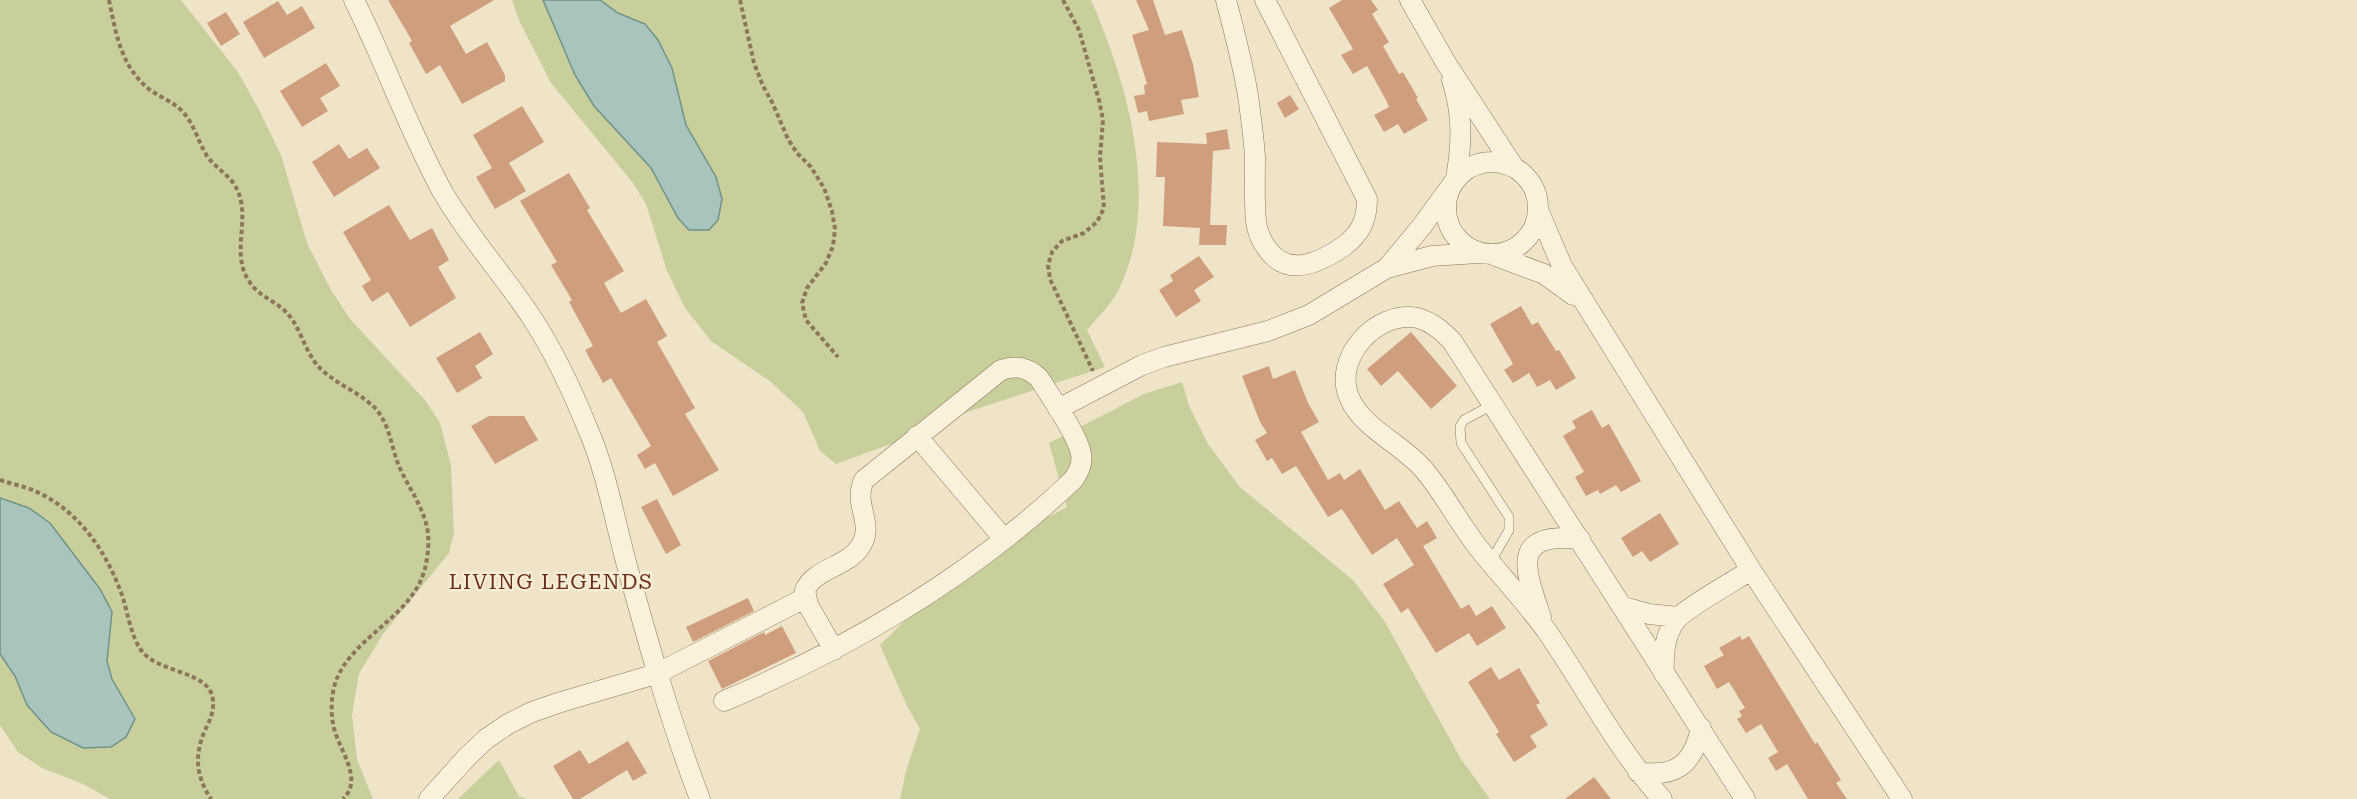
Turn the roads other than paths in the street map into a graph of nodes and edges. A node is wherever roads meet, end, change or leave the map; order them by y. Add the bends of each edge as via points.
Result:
1 (354, 0) edge
2 (1226, 0) edge
3 (1265, 0) edge
4 (1410, 0) edge
5 (1446, 63) junction
6 (1514, 166) junction
7 (1455, 180) junction
8 (1539, 212) junction
9 (1486, 254) junction
10 (1386, 268) junction
11 (1590, 311) junction
12 (1494, 404) junction
13 (1058, 409) junction
14 (917, 436) junction
15 (1004, 539) junction
16 (1580, 539) junction
17 (1490, 563) junction
18 (1751, 570) junction
19 (805, 598) junction
20 (1621, 606) junction
21 (1678, 617) junction
22 (1545, 629) junction
23 (834, 650) junction
24 (656, 674) junction
25 (1664, 675) junction
26 (724, 700) dead end
27 (1701, 728) junction
28 (1638, 772) junction
29 (429, 799) edge
30 (700, 799) edge
31 (1662, 799) edge
32 (1745, 799) edge
33 (1902, 799) edge

1 - 24 street via 442,190 532,318 570,387 603,473
2 - 3 street via 1249,101 1259,233 1282,264 1306,266 1349,242 1362,228 1367,199
4 - 5 street
5 - 6 street
5 - 7 street via 1460,116
6 - 7 street via 1487,162 1470,167
6 - 8 street via 1533,185
7 - 9 street via 1446,204 1450,227 1458,240
7 - 10 street
8 - 9 street via 1537,223 1524,242 1504,253
8 - 11 street via 1562,266
9 - 10 street via 1432,256
9 - 11 street via 1544,274
10 - 13 street via 1309,315 1268,331 1164,357 1100,385
11 - 18 street
12 - 16 street
12 - 17 lane via 1464,420 1459,435 1509,517 1509,530
12 - 17 street via 1452,341 1437,327 1418,318 1397,318 1378,327 1353,350 1347,365 1348,397 1357,412 1423,469
13 - 14 street via 1033,372 1009,367 994,374
13 - 15 street via 1081,453 1079,472
14 - 15 street
14 - 19 street via 864,480 859,497 866,525 861,546 808,583
15 - 23 street via 931,592
16 - 20 street
16 - 22 street via 1547,538 1531,551 1527,561 1529,581
17 - 22 street
18 - 21 street
18 - 33 street
19 - 23 street
19 - 24 street
20 - 21 street
20 - 25 street
21 - 25 street via 1665,645
22 - 28 street
23 - 26 street
24 - 29 street via 561,702 508,724 467,757
24 - 30 street
25 - 27 street
27 - 28 street via 1693,753 1676,770 1664,774
27 - 32 street
28 - 31 street

